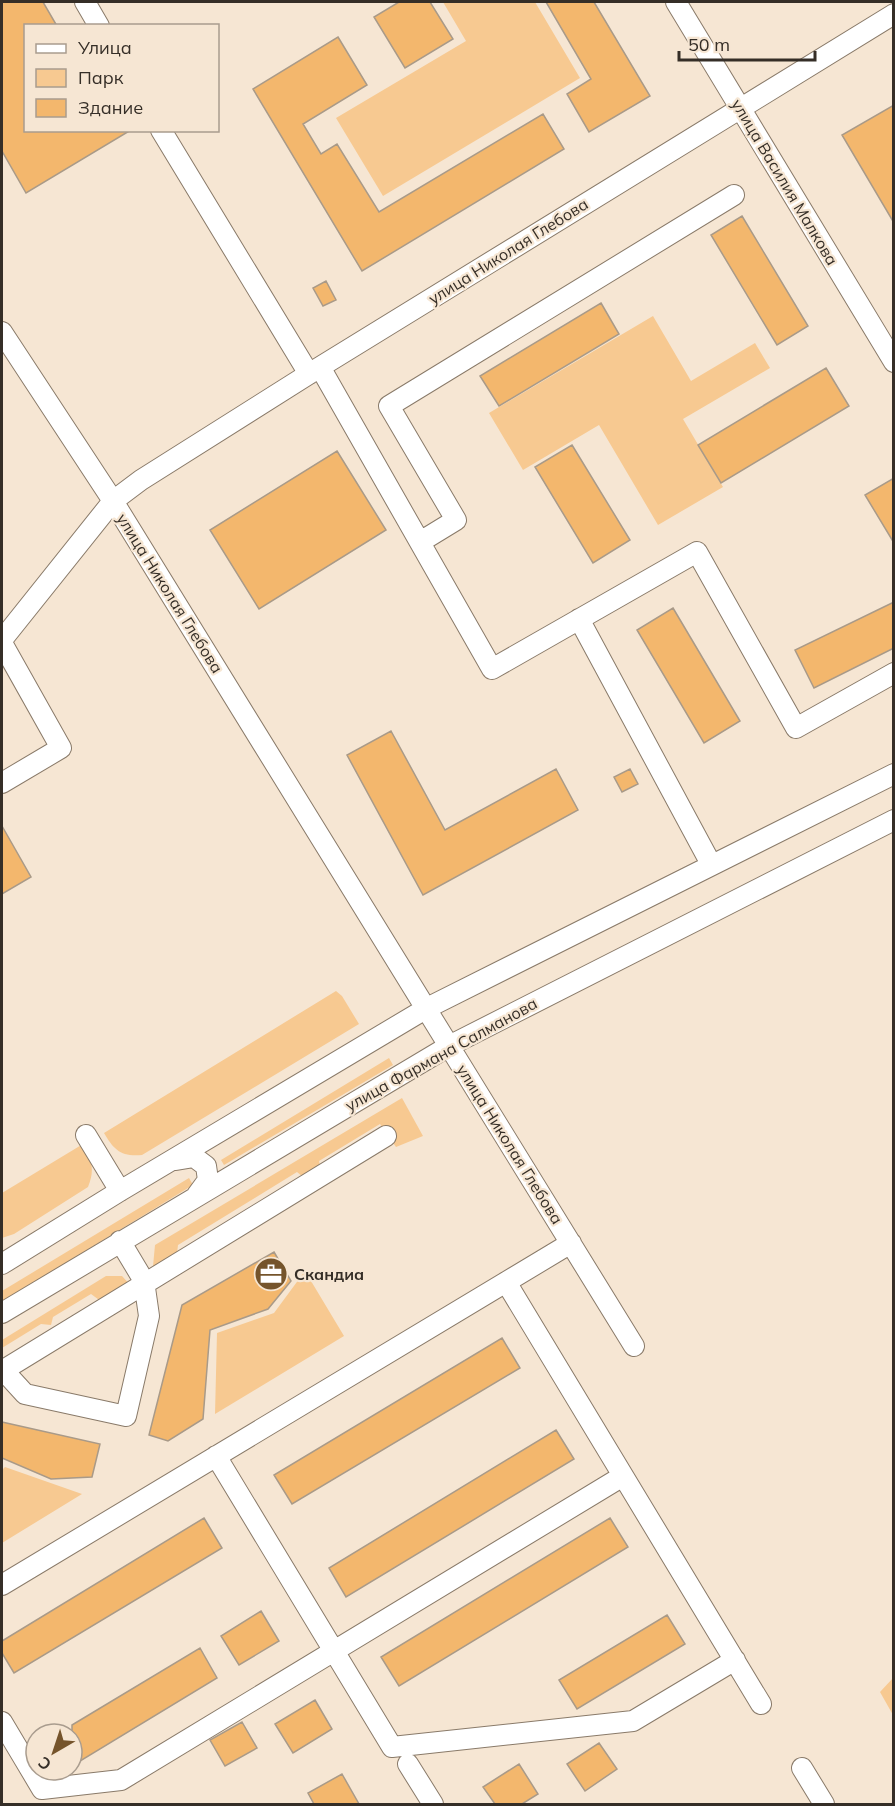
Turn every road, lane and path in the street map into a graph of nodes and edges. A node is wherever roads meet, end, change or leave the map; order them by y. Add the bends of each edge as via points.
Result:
1 (85, 2) edge
2 (676, 2) edge
3 (894, 14) edge
4 (98, 24) edge
5 (740, 107) junction
6 (162, 132) edge
7 (734, 195) dead end
8 (2, 332) edge
9 (894, 362) edge
10 (314, 370) junction
11 (113, 501) junction
12 (420, 542) junction
13 (579, 619) junction
14 (2, 641) edge
15 (894, 673) edge
16 (894, 774) edge
17 (2, 783) edge
18 (894, 820) edge
19 (711, 864) junction
20 (427, 1008) junction
21 (449, 1046) junction
22 (86, 1135) dead end
23 (386, 1136) dead end
24 (176, 1160) junction
25 (120, 1191) junction
26 (197, 1195) junction
27 (120, 1241) junction
28 (572, 1243) junction
29 (2, 1264) edge
30 (144, 1281) junction
31 (506, 1282) junction
32 (2, 1313) edge
33 (634, 1346) dead end
34 (2, 1370) edge
35 (216, 1456) junction
36 (623, 1476) junction
37 (2, 1585) edge
38 (334, 1650) junction
39 (735, 1660) junction
40 (761, 1704) dead end
41 (2, 1722) edge
42 (408, 1764) dead end
43 (802, 1768) dead end
44 (46, 1796) edge
45 (433, 1804) edge
46 (824, 1804) edge

1 - 4 street
2 - 5 street, улица Василия Малкова
3 - 5 street, улица Николая Глебова
5 - 9 street, улица Василия Малкова
5 - 10 street, улица Николая Глебова
6 - 10 street
7 - 12 street via 389,406 456,520
8 - 11 street
10 - 11 street, улица Николая Глебова
10 - 12 street
11 - 14 street
11 - 20 street, улица Николая Глебова
12 - 13 street via 492,669
13 - 15 street via 697,552 796,728
13 - 19 street
14 - 17 street via 61,748
16 - 19 street
18 - 21 street, улица Фармана Салманова
19 - 20 street
20 - 21 street, улица Николая Глебова
20 - 24 street
21 - 26 street, улица Фармана Салманова
21 - 28 street, улица Николая Глебова
22 - 25 street
23 - 30 street
24 - 25 street
24 - 26 street via 194,1157 206,1166 208,1180
25 - 29 street
26 - 27 street, улица Фармана Салманова
27 - 30 street
27 - 32 street, улица Фармана Салманова
28 - 31 street
28 - 33 street, улица Николая Глебова
30 - 34 street
30 - 34 street via 149,1316 126,1416 25,1394
31 - 35 street
31 - 36 street
35 - 37 street
35 - 38 street
36 - 38 street
36 - 39 street
38 - 39 street via 392,1747 633,1721
38 - 44 street via 121,1780
39 - 40 street
41 - 44 street
42 - 45 street
43 - 46 street

